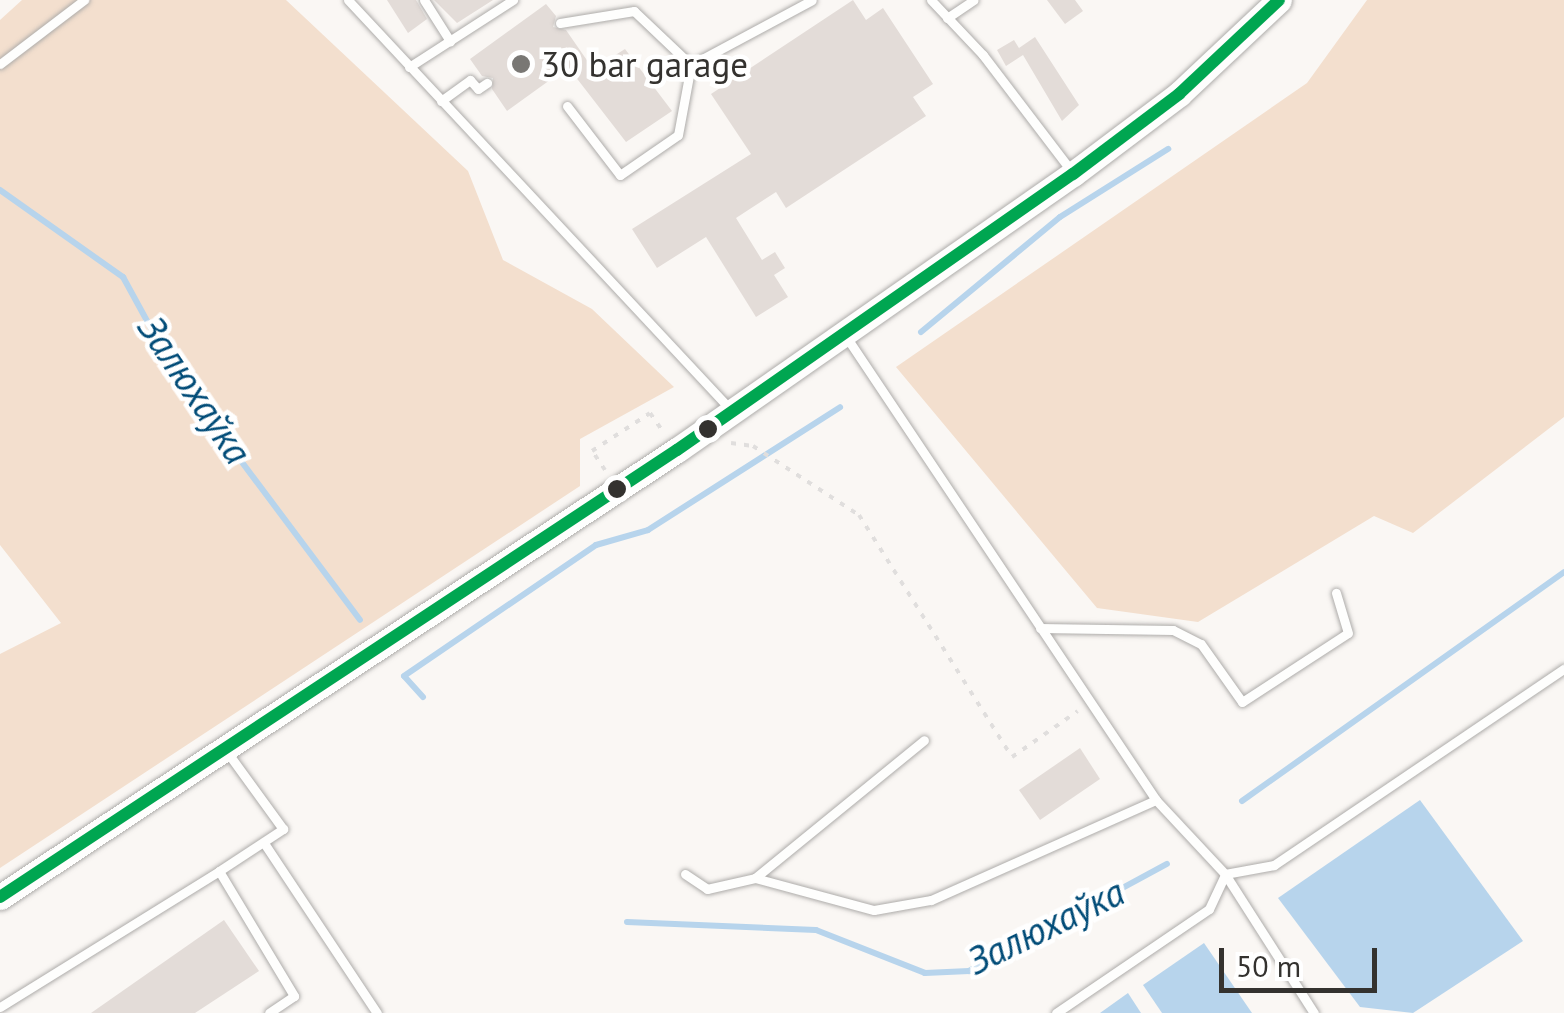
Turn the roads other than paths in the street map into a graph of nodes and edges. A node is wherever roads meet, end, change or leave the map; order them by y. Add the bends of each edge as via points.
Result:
1 (84, 0) edge
2 (348, 0) edge
3 (424, 0) edge
4 (812, 0) edge
5 (931, 0) edge
6 (974, 0) edge
7 (1279, 0) edge
8 (510, 1) edge
9 (947, 18) junction
10 (560, 23) dead end
11 (450, 40) junction
12 (0, 64) edge
13 (691, 64) junction
14 (409, 66) junction
15 (487, 83) dead end
16 (441, 100) junction
17 (566, 106) dead end
18 (1074, 174) junction
19 (843, 331) junction
20 (732, 412) junction
21 (1336, 594) dead end
22 (1040, 628) junction
23 (1564, 669) edge
24 (924, 740) dead end
25 (226, 750) junction
26 (1156, 800) junction
27 (264, 843) junction
28 (219, 871) junction
29 (685, 874) dead end
30 (1225, 874) junction
31 (755, 878) junction
32 (0, 897) edge
33 (0, 1007) edge
34 (269, 1013) edge
35 (377, 1013) edge
36 (1056, 1013) edge
37 (1314, 1013) edge

1 - 12 lane
2 - 14 lane
3 - 11 lane
4 - 13 lane
5 - 9 lane
6 - 9 lane
7 - 18 street via 1178,94
8 - 11 lane
9 - 18 lane
10 - 13 lane via 634,11
11 - 14 lane
13 - 17 lane via 678,135 620,175
14 - 16 lane
15 - 16 lane via 478,89 470,80
16 - 20 lane
18 - 19 street
19 - 20 street
19 - 22 lane
20 - 25 street
21 - 22 lane via 1348,632 1242,702 1201,644 1173,630
22 - 26 lane
23 - 30 lane via 1274,866
24 - 31 lane
25 - 27 lane via 283,829
25 - 32 street
26 - 30 lane
26 - 31 lane via 932,900 874,910
27 - 28 lane
27 - 35 lane
28 - 33 lane
28 - 34 lane via 294,996
29 - 31 lane via 707,888
30 - 36 lane via 1209,909
30 - 37 lane

